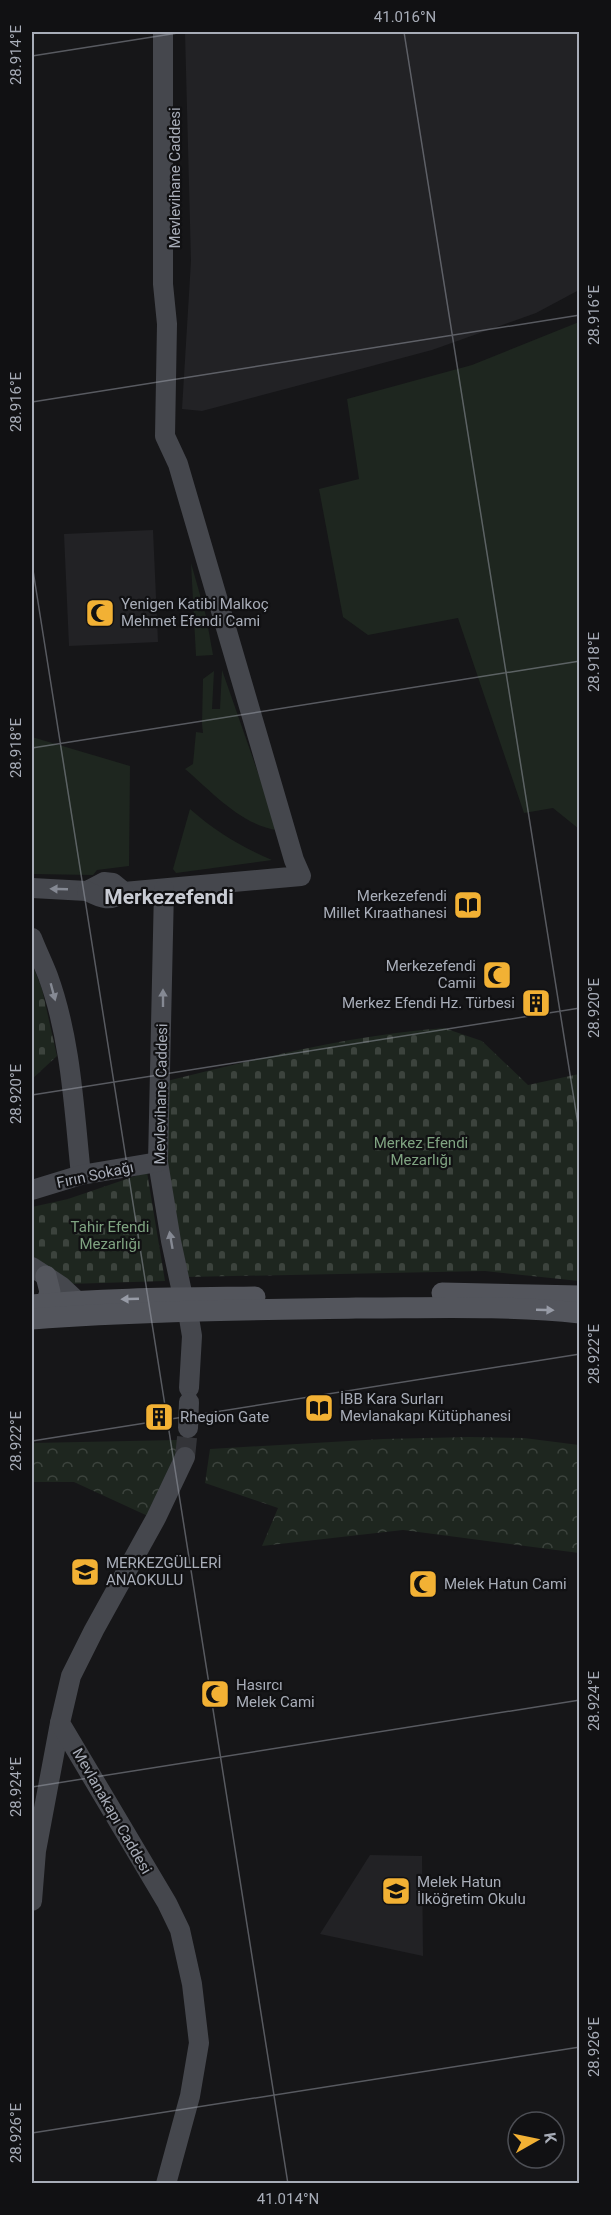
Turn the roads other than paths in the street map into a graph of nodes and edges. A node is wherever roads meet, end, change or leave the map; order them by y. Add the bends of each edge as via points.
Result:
1 (163, 32) edge
2 (174, 32) edge
3 (167, 324) junction
4 (32, 888) edge
5 (164, 889) junction
6 (32, 938) edge
7 (158, 1162) junction
8 (81, 1175) junction
9 (32, 1190) edge
10 (39, 1271) edge
11 (579, 1296) edge
12 (39, 1304) edge
13 (186, 1305) junction
14 (82, 1309) junction
15 (579, 1313) edge
16 (32, 1319) edge
17 (188, 1428) tunnel mouth
18 (185, 1458) tunnel mouth
19 (60, 1723) junction
20 (32, 1901) edge
21 (166, 2184) edge

1 - 3 street, Mevlevihane Caddesi via 163,284
2 - 3 street, Mevlevihane Caddesi via 176,219 174,278
3 - 5 street, Mevlevihane Caddesi via 165,436 178,464 301,876
5 -> 4 street via 124,892 109,900 87,891
7 -> 5 street, Mevlevihane Caddesi
6 -> 8 street via 60,1018
7 - 8 street, Fırın Sokağı
13 -> 7 street, Mevlevihane Caddesi
8 - 9 street, Fırın Sokağı
10 - 12 main road via 50,1292
10 - 14 street via 61,1286
11 - 13 main road via 466,1292
12 - 14 main road
13 - 14 main road
13 -> 15 main road via 508,1308
13 - 17 street via 192,1336
14 - 16 main road
18 - 19 street via 71,1676
19 - 20 street via 36,1851
19 - 21 street, Mevlanakapı Caddesi via 180,1930 200,2043

